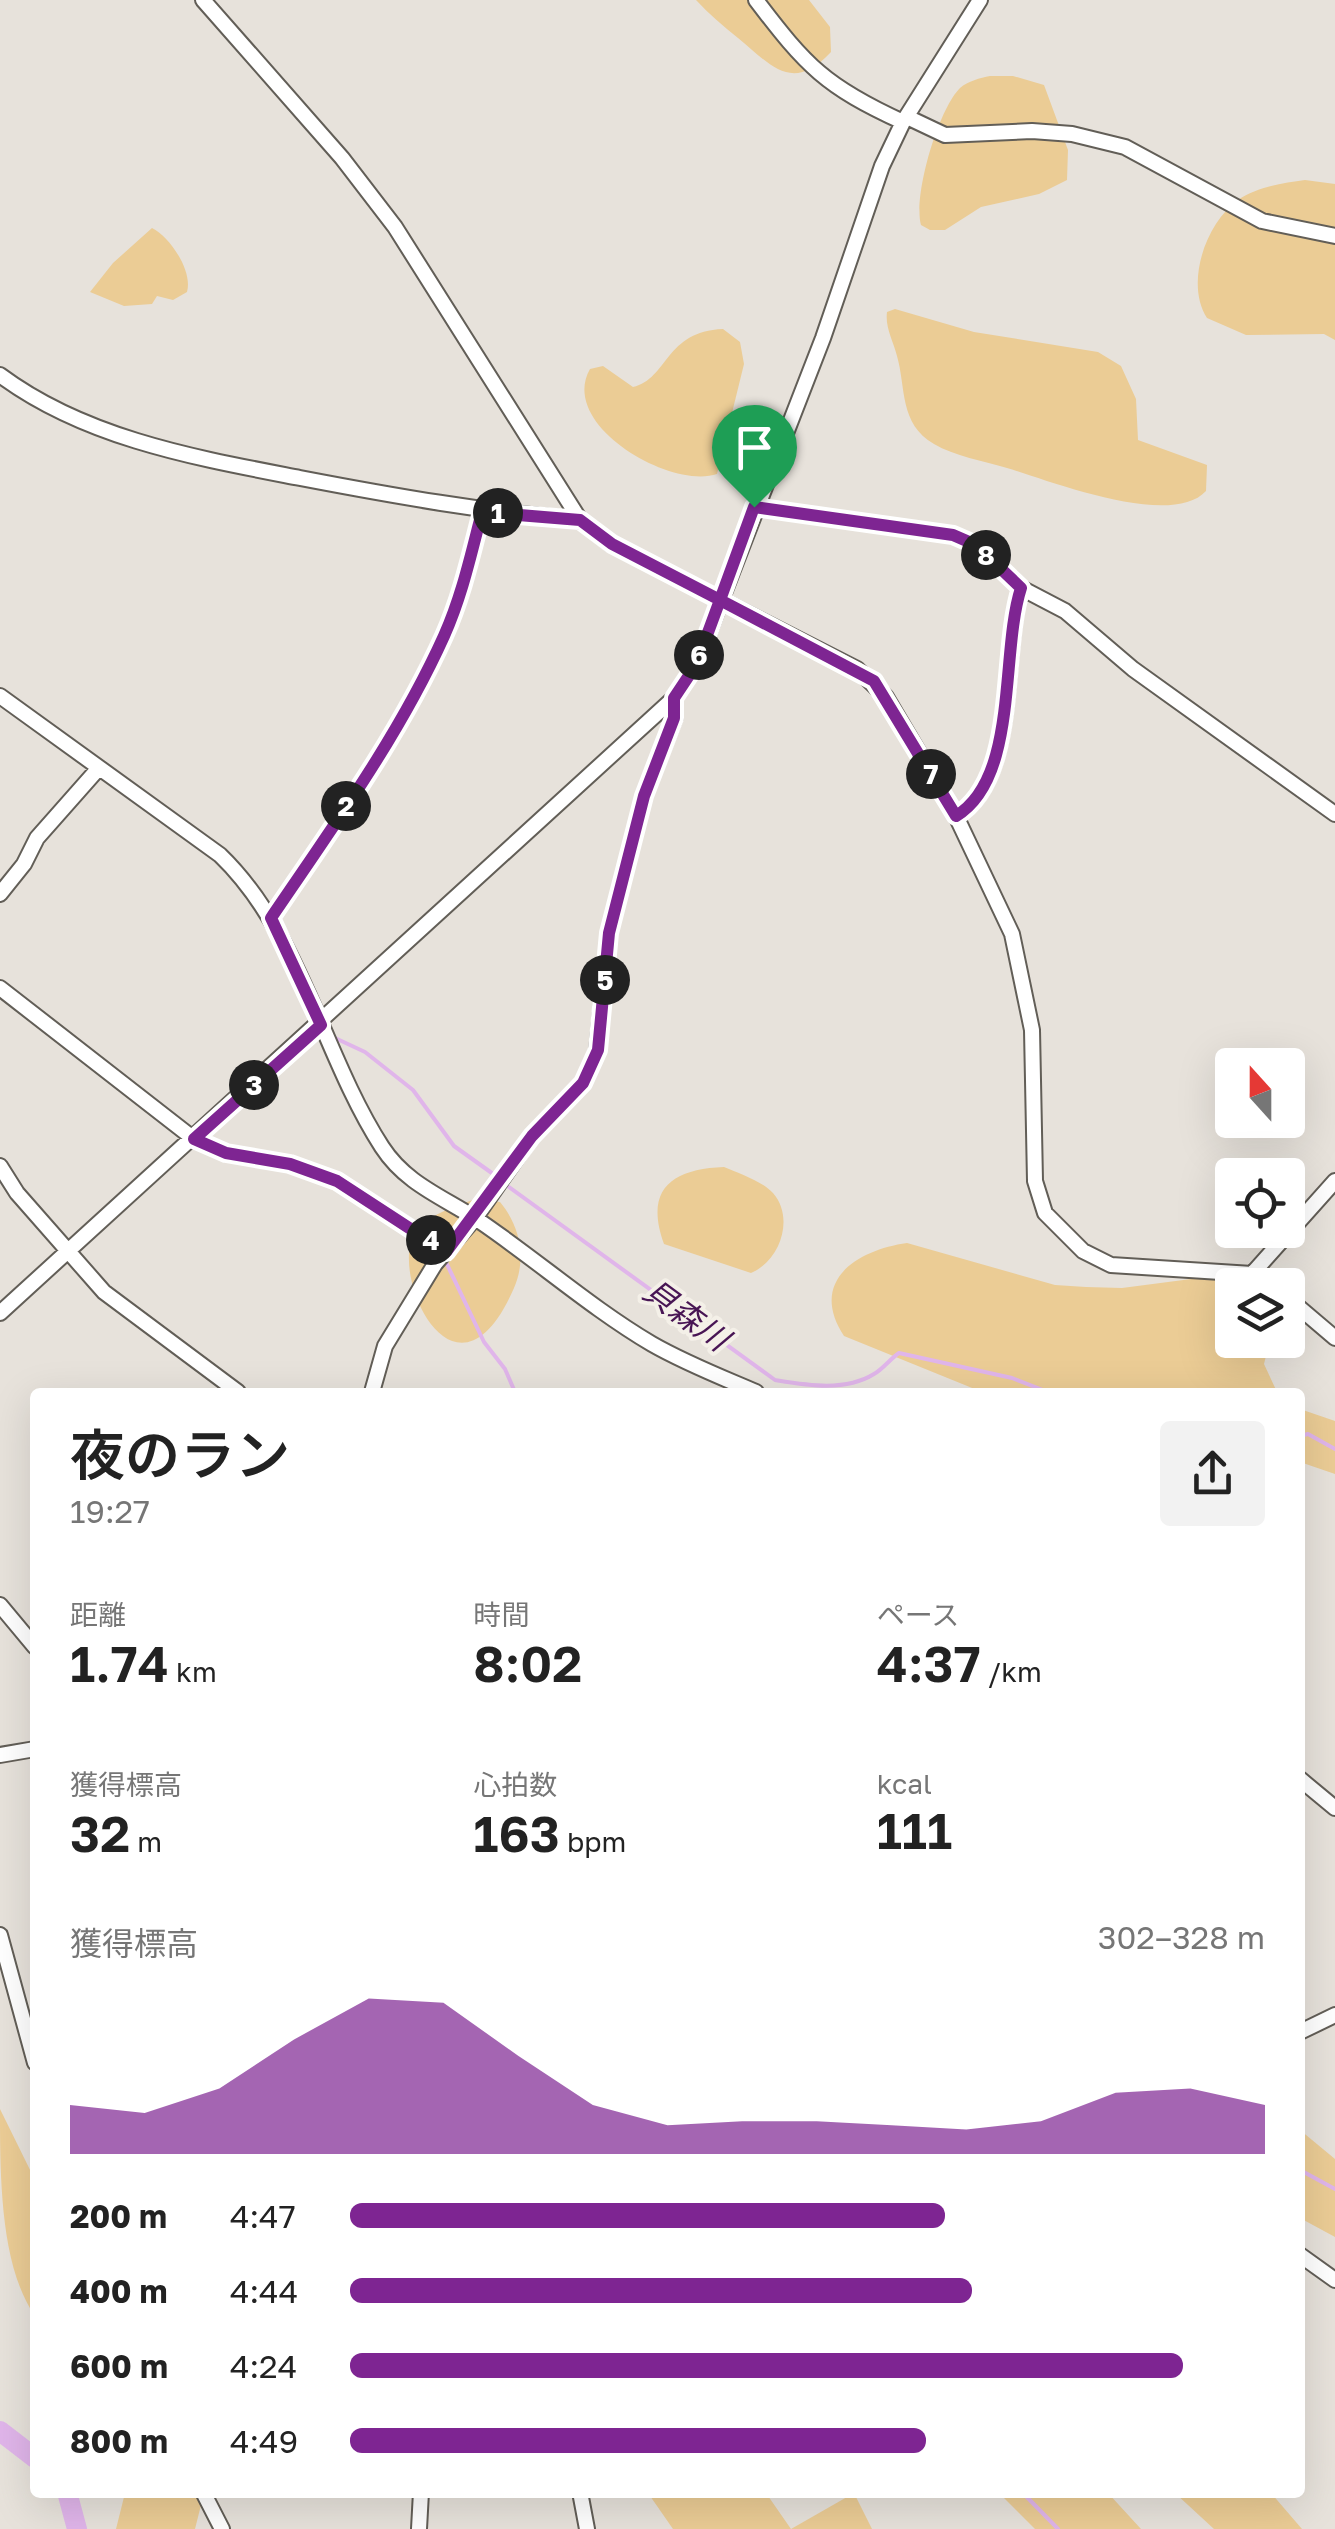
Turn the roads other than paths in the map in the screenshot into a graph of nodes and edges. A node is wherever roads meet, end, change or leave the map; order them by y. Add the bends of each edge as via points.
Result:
1 (203, 0) edge
2 (756, 0) edge
3 (980, 0) edge
4 (905, 120) junction
5 (1335, 236) edge
6 (0, 375) edge
7 (754, 507) junction
8 (482, 512) junction
9 (580, 520) junction
10 (1021, 588) junction
11 (720, 600) junction
12 (0, 696) edge
13 (674, 698) junction
14 (98, 769) junction
15 (1335, 814) edge
16 (956, 816) junction
17 (0, 894) edge
18 (271, 918) junction
19 (0, 988) edge
20 (321, 1025) junction
21 (194, 1139) junction
22 (0, 1166) edge
23 (1335, 1181) edge
24 (475, 1218) junction
25 (446, 1252) junction
26 (68, 1253) junction
27 (1257, 1268) edge
28 (1215, 1272) edge
29 (1305, 1312) edge
30 (0, 1314) edge
31 (1335, 1338) edge
32 (233, 1388) edge
33 (373, 1388) edge
34 (747, 1388) edge
35 (0, 1605) edge
36 (30, 1641) edge
37 (30, 1750) edge
38 (0, 1755) edge
39 (1305, 1783) edge
40 (1335, 1808) edge
41 (0, 1935) edge
42 (1335, 2014) edge
43 (1305, 2029) edge
44 (30, 2045) edge
45 (1305, 2258) edge
46 (1335, 2280) edge
47 (205, 2498) edge
48 (421, 2498) edge
49 (581, 2498) edge
50 (222, 2529) edge
51 (420, 2529) edge
52 (587, 2529) edge

1 - 9 street via 394,227
2 - 4 street via 826,82
3 - 4 street
4 - 5 street via 945,135 1032,131 1125,147 1262,221
4 - 7 street via 863,212 822,338
6 - 8 street via 61,414 111,433 234,465
7 - 10 street via 953,535 976,545
7 - 11 street
8 - 9 street
8 - 18 street via 443,638 395,726
9 - 11 street
10 - 15 street via 1064,611 1133,669
10 - 16 street via 997,746 980,796
11 - 13 street via 696,665
11 - 16 street via 874,681
12 - 14 street
13 - 20 street
13 - 24 street via 674,718 644,796 609,933 598,1050 583,1083 532,1136
14 - 17 street via 37,838
14 - 18 street via 220,856 248,882
16 - 28 street via 996,896 1021,970 1032,1030 1035,1182 1044,1213 1082,1251 1110,1265
18 - 20 street
19 - 21 street
20 - 21 street
20 - 24 street via 394,1164
21 - 25 street via 337,1181
21 - 26 street
22 - 26 street
23 - 27 street
24 - 25 street
24 - 34 street via 650,1343
25 - 33 street via 394,1331
26 - 30 street
26 - 32 street via 104,1292
29 - 31 street
35 - 36 street
37 - 38 street
39 - 40 street
41 - 44 street
42 - 43 street
45 - 46 street
47 - 50 street
48 - 51 street
49 - 52 street

